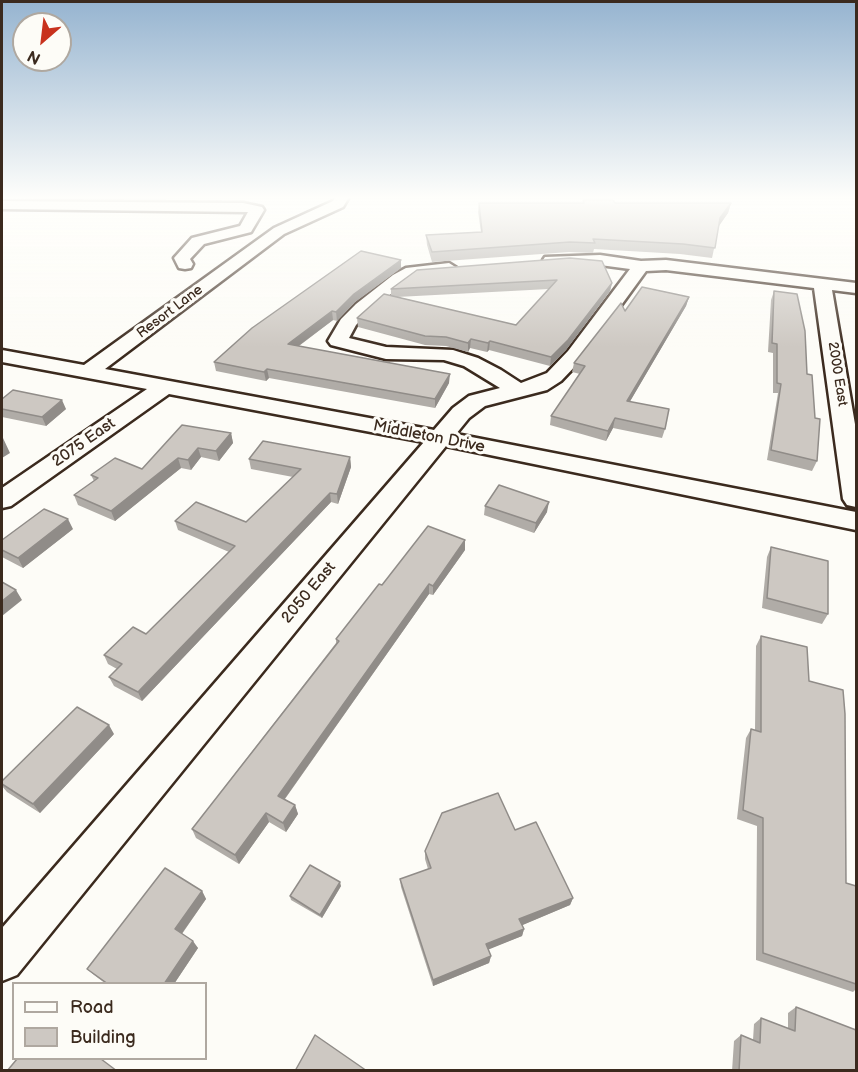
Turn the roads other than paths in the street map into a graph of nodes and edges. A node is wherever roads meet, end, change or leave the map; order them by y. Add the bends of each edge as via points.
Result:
1 (192, 247) edge
2 (257, 247) edge
3 (535, 261) edge
4 (185, 264) dead end
5 (468, 266) edge
6 (641, 266) junction
7 (822, 284) junction
8 (856, 288) edge
9 (2, 356) edge
10 (90, 371) junction
11 (166, 386) junction
12 (516, 390) junction
13 (439, 438) junction
14 (856, 499) edge
15 (2, 500) edge
16 (856, 521) edge
17 (2, 960) edge

1 - 4 street via 182,258
2 - 10 street, Resort Lane
3 - 6 street via 600,260
5 - 12 street via 412,272 362,308 338,341 386,353 446,354 471,362
6 - 7 street via 666,265
6 - 12 street, 2050 East via 575,356 554,377
7 - 8 street
7 - 14 street, 2000 East
9 - 10 street, Middleton Drive
10 - 11 street, Middleton Drive
11 - 13 street, Middleton Drive
11 - 15 street, 2075 East
12 - 13 street, 2050 East via 477,401
13 - 16 street, Middleton Drive
13 - 17 street, 2050 East

